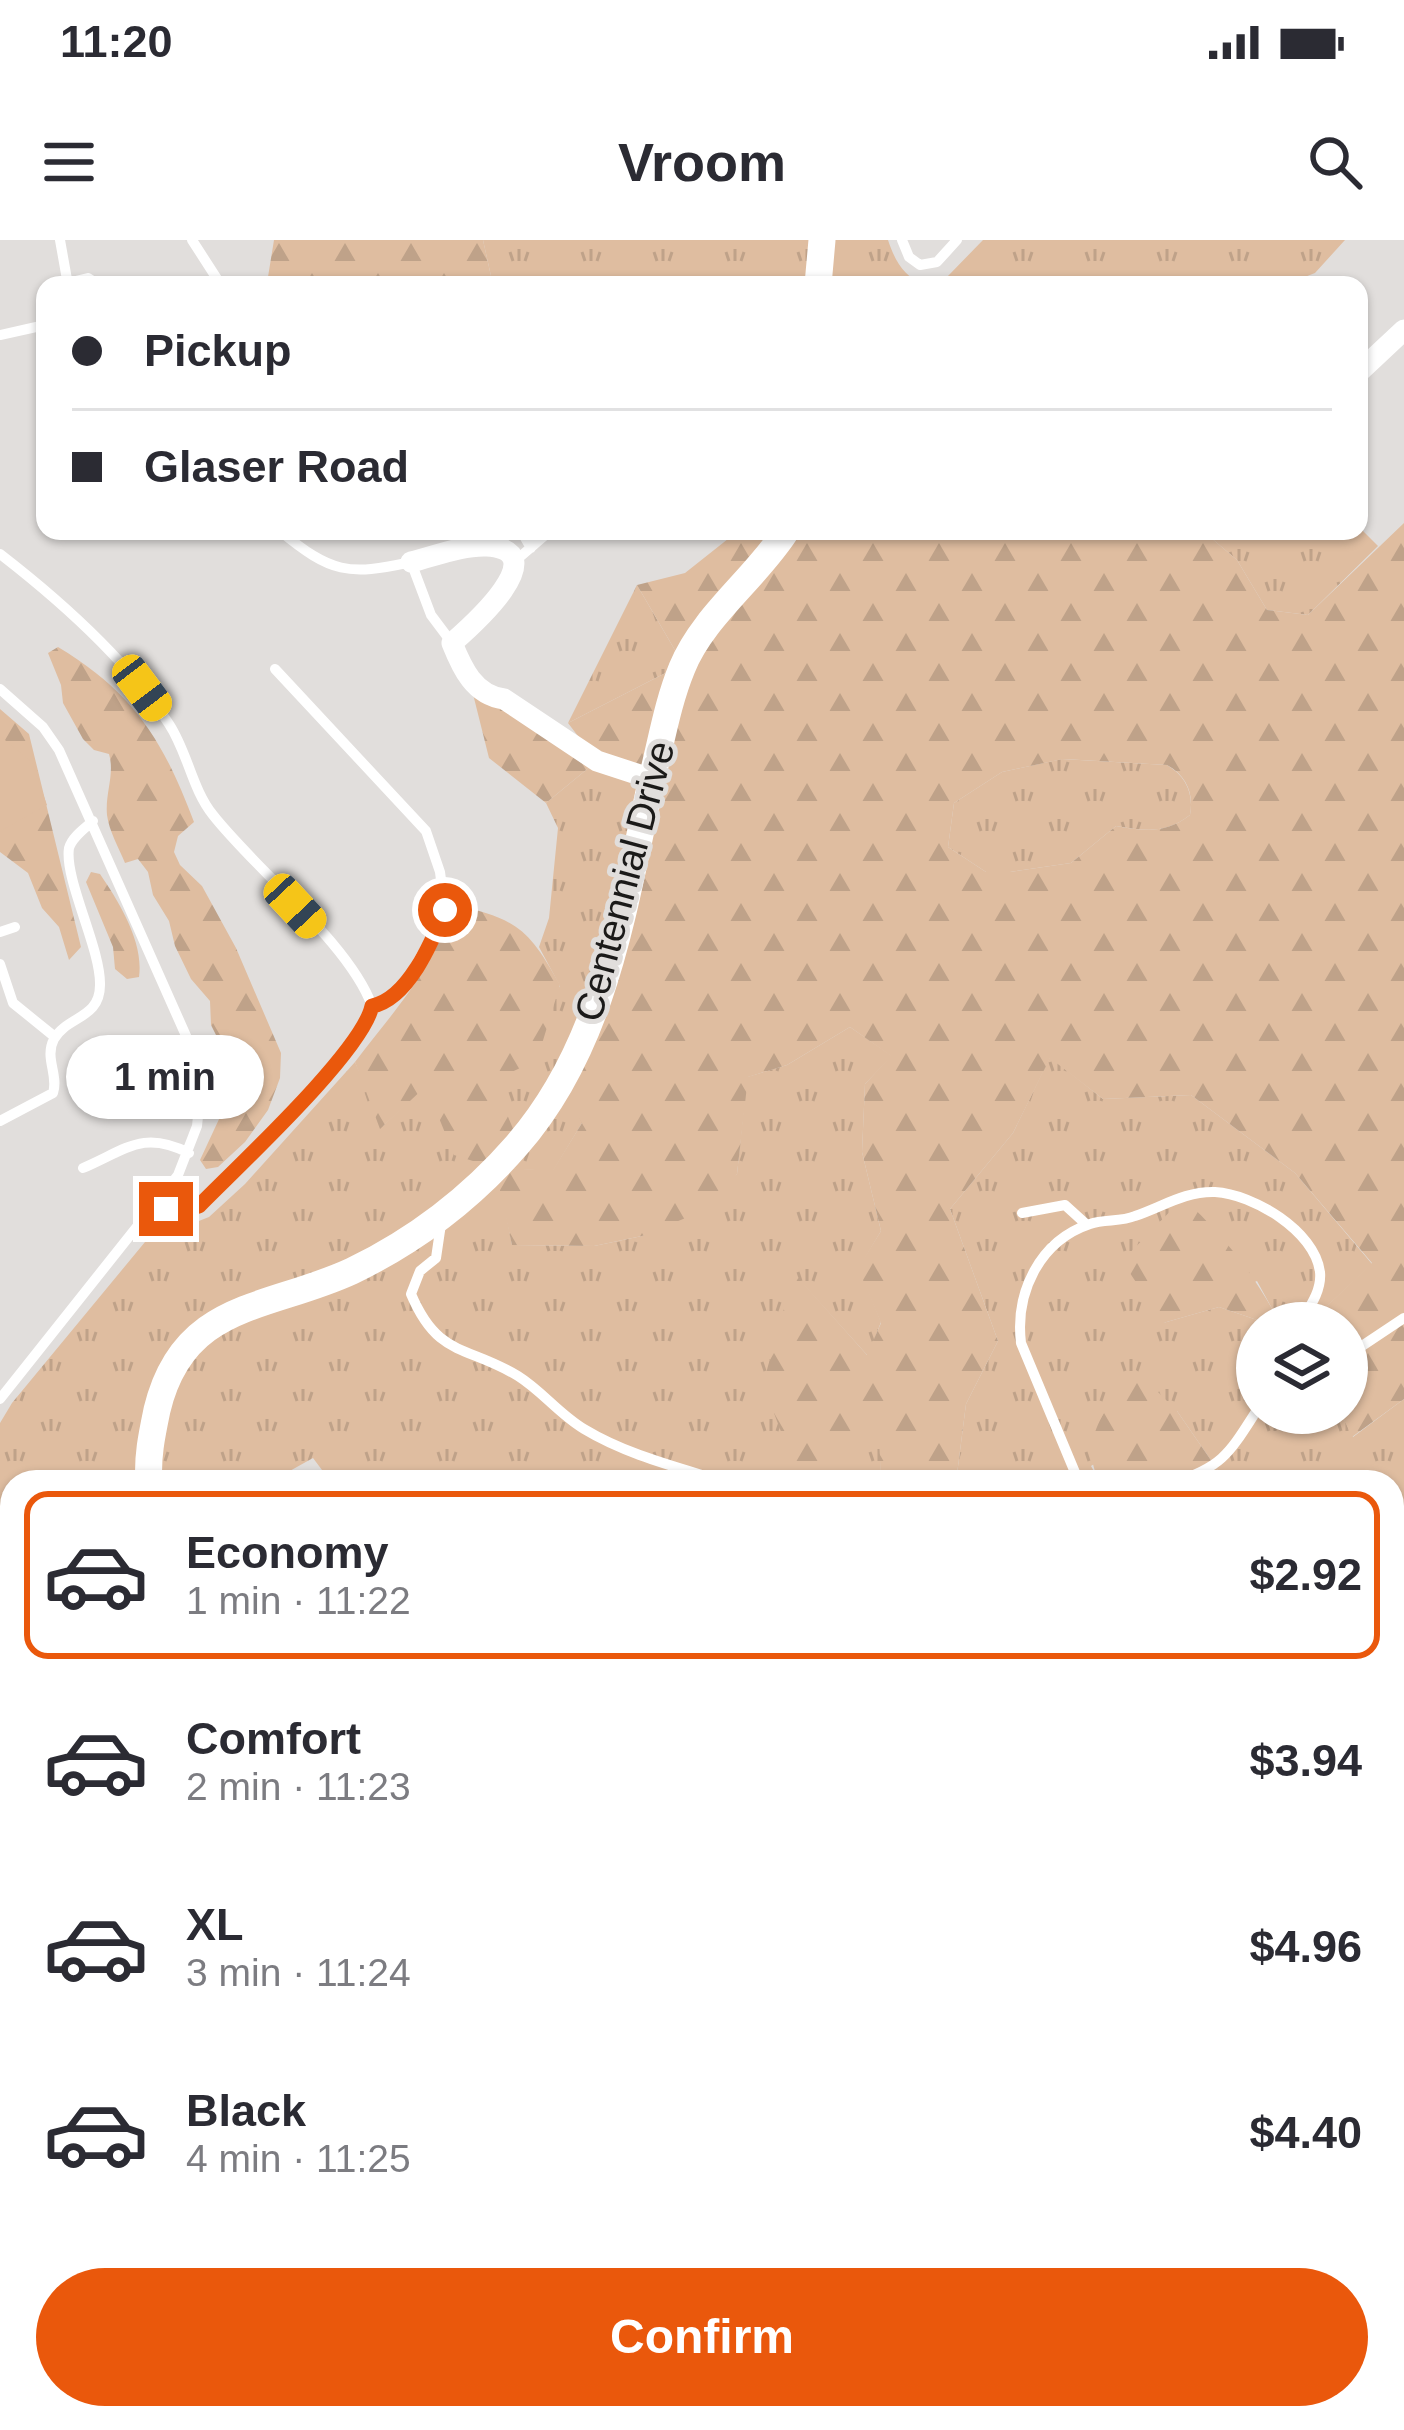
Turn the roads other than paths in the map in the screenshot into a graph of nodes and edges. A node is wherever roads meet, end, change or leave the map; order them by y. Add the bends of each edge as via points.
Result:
1 (60, 240) edge
2 (192, 240) edge
3 (822, 240) edge
4 (902, 240) edge
5 (957, 240) edge
6 (67, 276) edge
7 (215, 276) edge
8 (819, 276) edge
9 (36, 327) edge
10 (1404, 330) edge
11 (0, 335) edge
12 (1368, 364) edge
13 (292, 540) edge
14 (526, 540) edge
15 (540, 540) edge
16 (780, 540) edge
17 (531, 548) junction
18 (0, 554) edge
19 (411, 562) junction
20 (512, 564) junction
21 (452, 643) junction
22 (275, 669) dead end
23 (0, 689) edge
24 (652, 779) junction
25 (94, 821) junction
26 (15, 926) dead end
27 (0, 932) edge
28 (0, 964) edge
29 (372, 1006) junction
30 (55, 1037) junction
31 (0, 1121) edge
32 (189, 1153) junction
33 (83, 1168) dead end
34 (156, 1205) junction
35 (1022, 1213) dead end
36 (439, 1219) junction
37 (1087, 1225) junction
38 (1312, 1302) edge
39 (1404, 1318) edge
40 (1368, 1342) edge
41 (0, 1399) edge
42 (1240, 1434) edge
43 (149, 1470) edge
44 (687, 1470) edge
45 (1073, 1470) edge
46 (1203, 1470) edge

1 - 6 lane
2 - 7 lane
3 - 8 street
4 - 5 lane via 920,266 937,262
9 - 11 lane
10 - 12 street
13 - 19 lane via 340,570
14 - 17 lane
15 - 17 lane
16 - 24 street, Centennial Drive via 683,664
17 - 20 lane
18 - 29 lane via 142,688 181,745 206,806 349,964
19 - 20 street via 485,546
19 - 21 lane via 431,615
20 - 21 street via 500,597
21 - 24 street via 464,674 493,697 597,761
22 - 29 lane via 426,831 440,872 439,925 401,990
23 - 25 lane via 51,739
24 - 36 street, Centennial Drive via 606,980 573,1063 519,1143
25 - 30 lane via 74,838 70,860 100,988 92,1011
25 - 32 lane via 187,1038 200,1096
26 - 27 lane
28 - 30 lane via 13,1003
29 - 34 lane via 325,1076 199,1206 181,1212
30 - 31 lane via 52,1093
32 - 33 lane via 148,1140
32 - 34 lane
34 - 41 lane
35 - 37 lane via 1065,1205
36 - 43 street, Centennial Drive via 349,1272 239,1310 195,1338 160,1399
36 - 44 lane via 436,1258 411,1294 440,1338 515,1375 598,1438
37 - 38 lane via 1194,1194 1261,1204 1316,1259 1321,1275
37 - 45 lane via 1033,1271 1018,1318
39 - 40 lane
42 - 46 lane via 1220,1463

